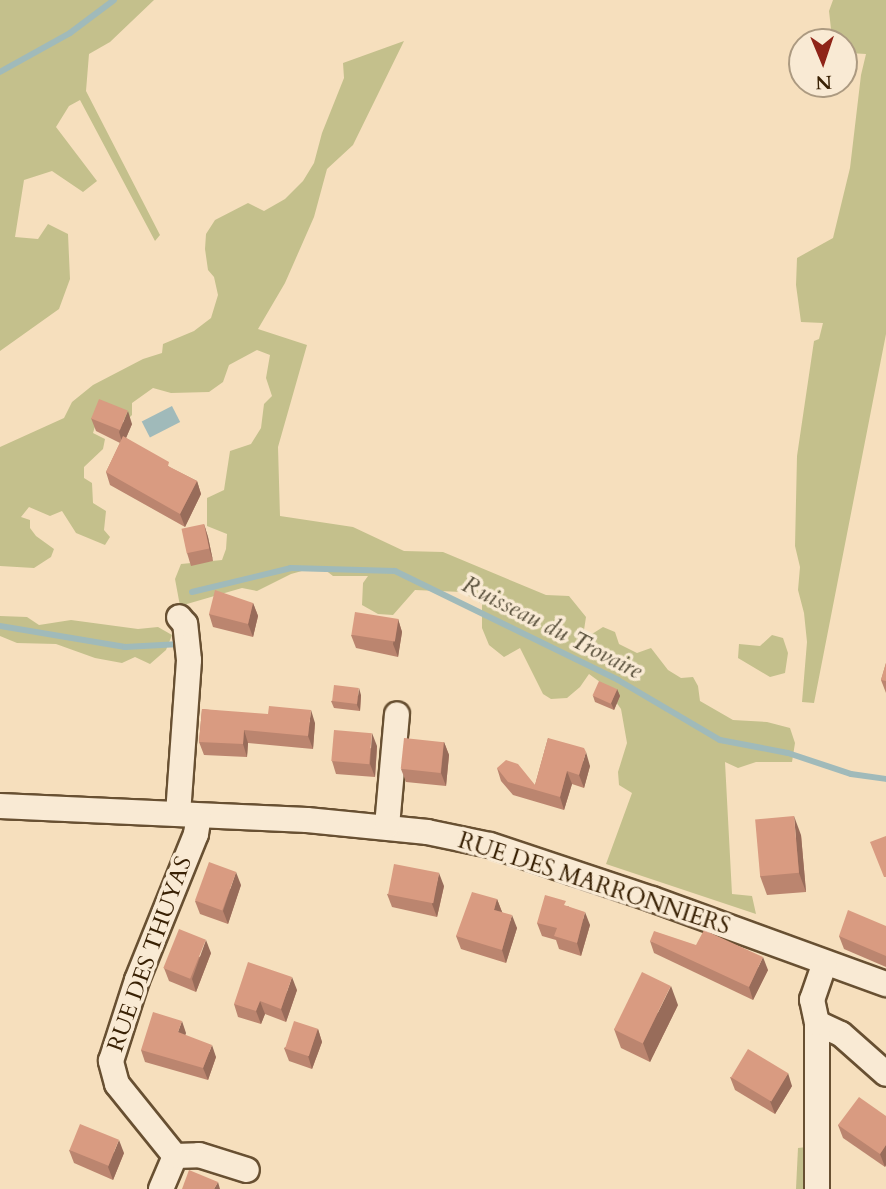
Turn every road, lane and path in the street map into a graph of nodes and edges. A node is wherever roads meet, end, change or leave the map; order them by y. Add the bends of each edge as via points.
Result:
1 (179, 617) dead end
2 (397, 714) dead end
3 (0, 806) edge
4 (188, 815) junction
5 (387, 826) junction
6 (825, 963) junction
7 (886, 984) edge
8 (809, 1009) junction
9 (886, 1074) edge
10 (175, 1156) junction
11 (247, 1170) dead end
12 (161, 1189) edge
13 (817, 1189) edge

1 - 4 street, RUE DES THUYAS via 185,624 189,660
2 - 5 street
3 - 4 street, RUE DES MARRONNIERS
4 - 5 street, RUE DES MARRONNIERS
4 - 10 street, RUE DES THUYAS via 196,834 137,980 111,1061 117,1084
5 - 6 street, RUE DES MARRONNIERS via 489,845
6 - 7 street, RUE DES MARRONNIERS
6 - 8 street
8 - 9 street
8 - 13 street
10 - 11 street via 199,1156
10 - 12 street

